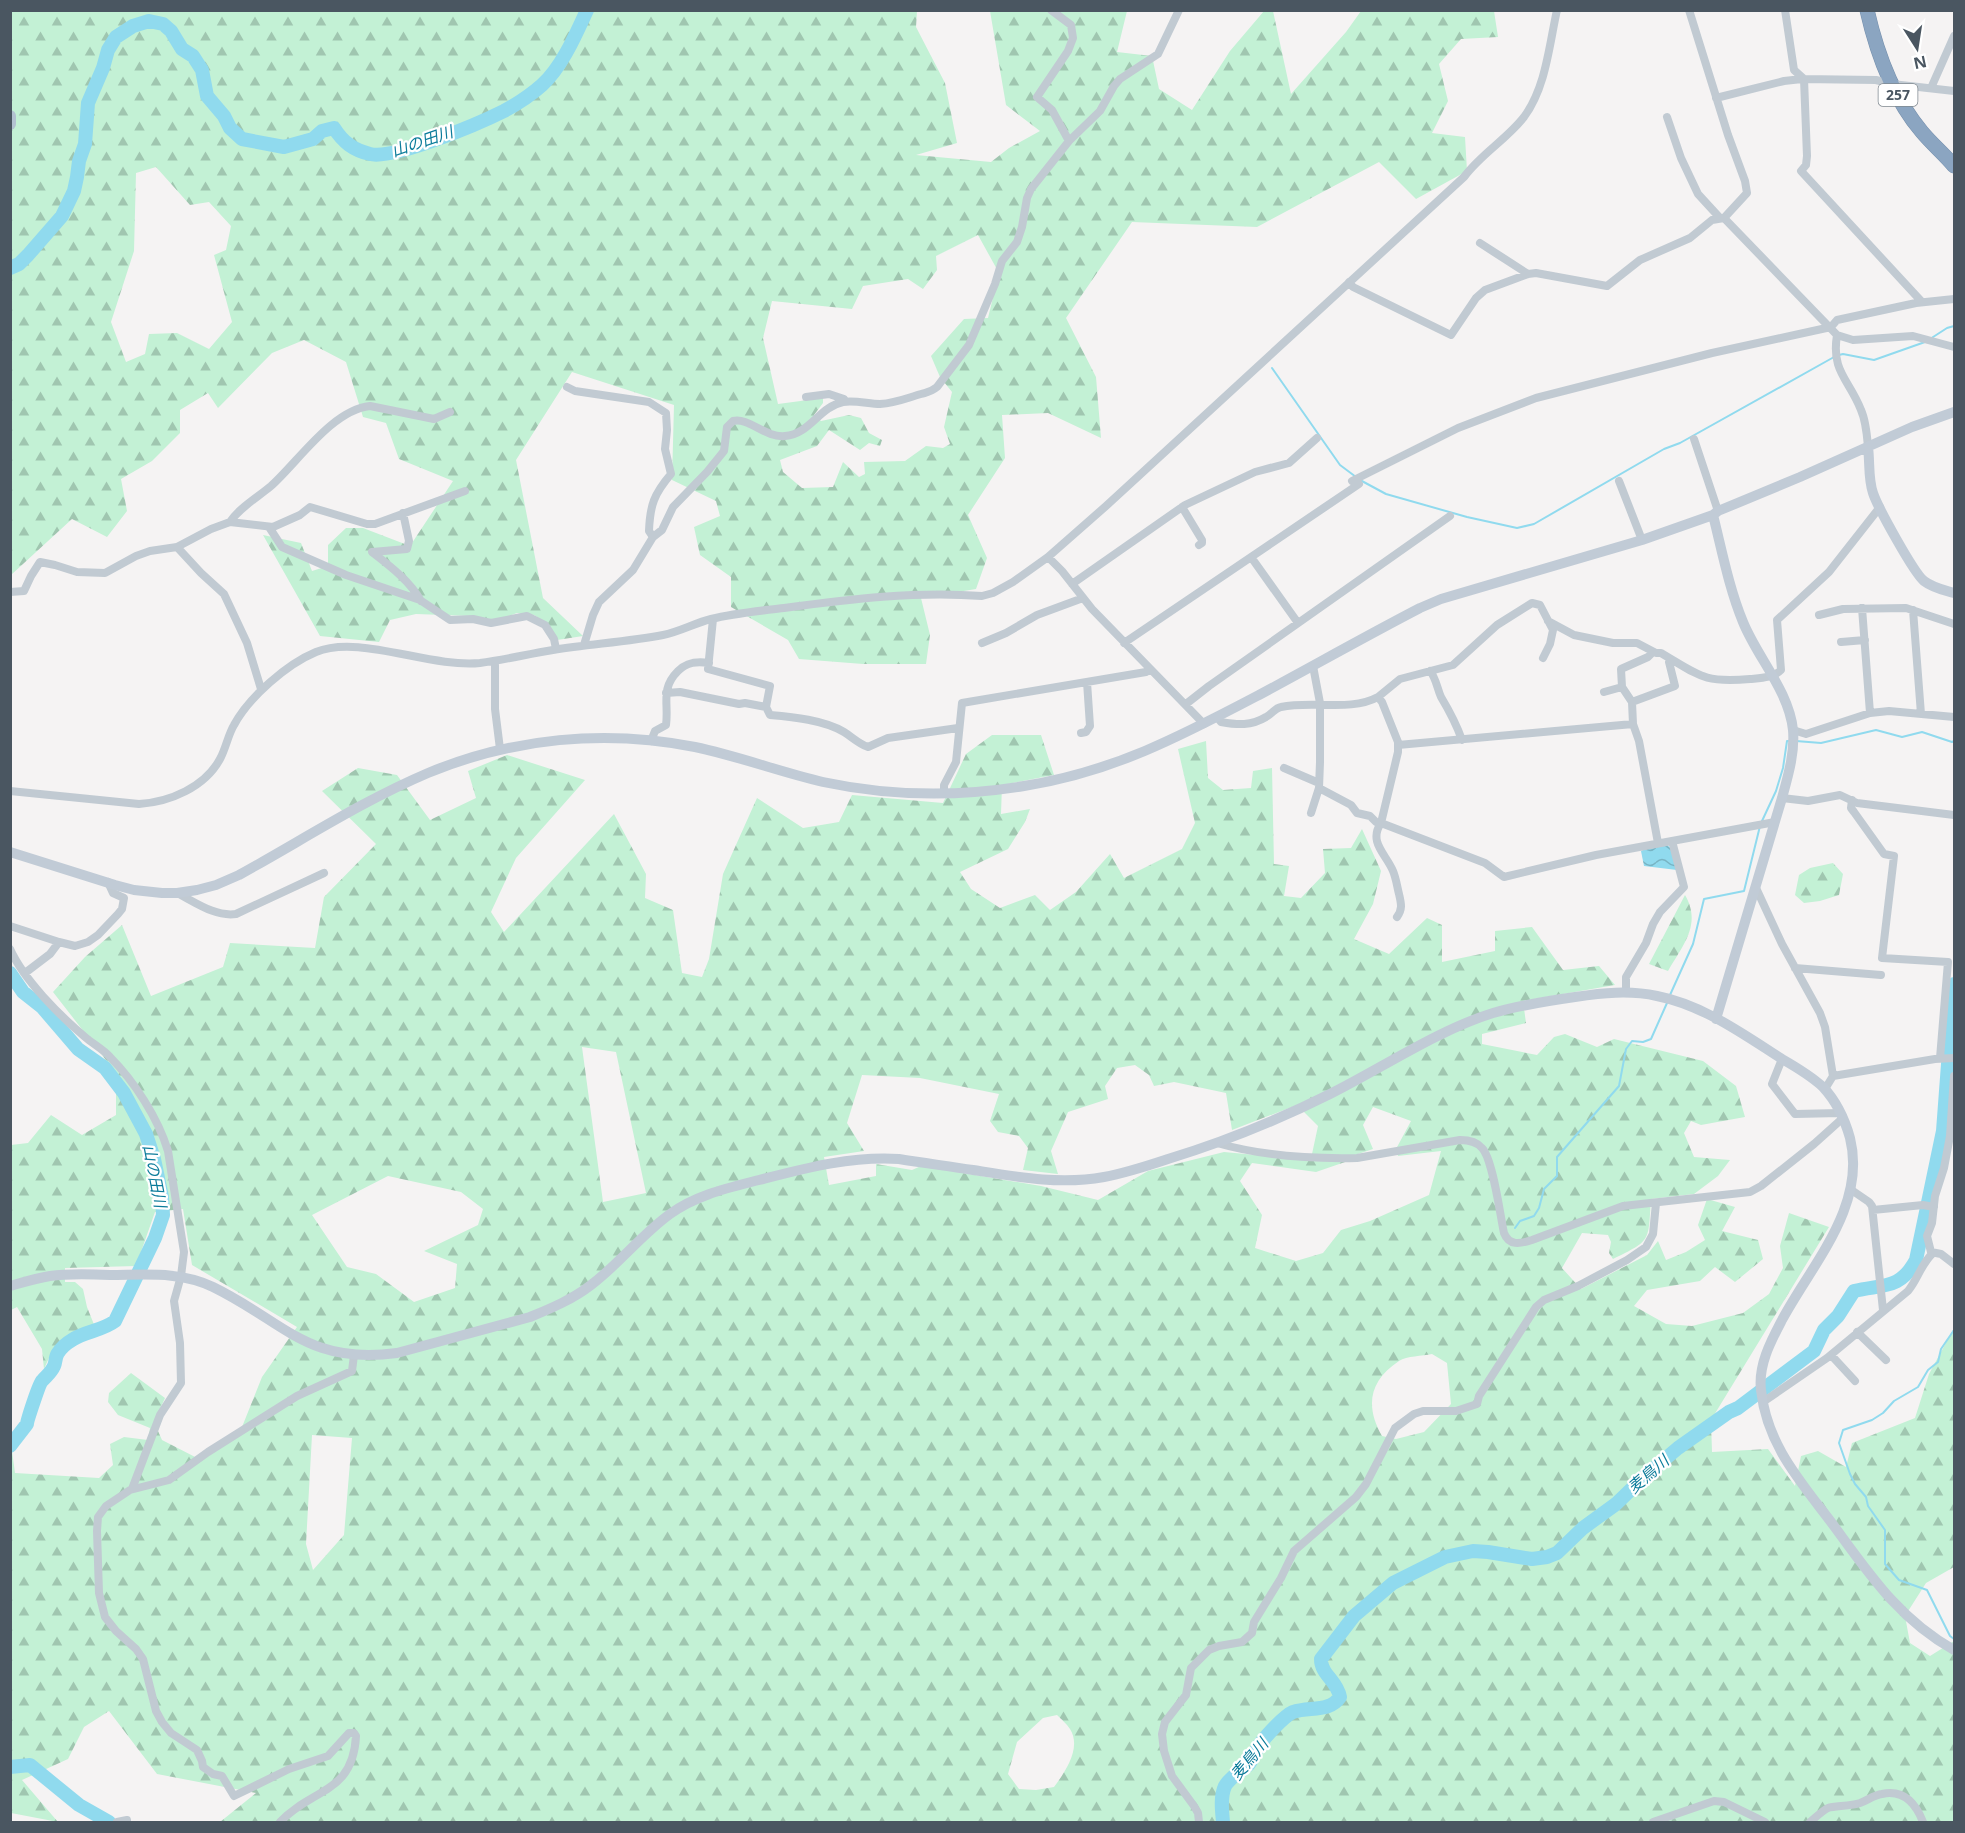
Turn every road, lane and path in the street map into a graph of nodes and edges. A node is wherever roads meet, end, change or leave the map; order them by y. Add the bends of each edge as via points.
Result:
1 (1051, 10) edge
2 (1179, 10) edge
3 (1557, 10) edge
4 (1689, 10) edge
5 (1785, 10) edge
6 (1867, 10) edge
7 (1954, 36) edge
8 (1804, 79) junction
9 (1892, 84) junction
10 (1931, 88) junction
11 (1954, 90) edge
12 (1716, 98) junction
13 (10, 116) edge
14 (1667, 117) dead end
15 (10, 124) edge
16 (1069, 141) junction
17 (1954, 166) edge
18 (1722, 218) junction
19 (1480, 243) dead end
20 (1528, 274) junction
21 (1349, 282) junction
22 (1954, 299) edge
23 (1922, 302) junction
24 (1831, 327) junction
25 (1837, 335) junction
26 (1954, 347) edge
27 (567, 387) dead end
28 (806, 397) dead end
29 (845, 401) junction
30 (450, 412) dead end
31 (1954, 412) edge
32 (1317, 438) dead end
33 (1694, 439) dead end
34 (1868, 447) junction
35 (1619, 482) dead end
36 (465, 491) dead end
37 (1182, 507) junction
38 (1880, 507) junction
39 (403, 513) junction
40 (1715, 513) junction
41 (1450, 516) dead end
42 (230, 522) junction
43 (269, 527) junction
44 (653, 537) junction
45 (1642, 540) junction
46 (1199, 545) dead end
47 (177, 547) junction
48 (1048, 557) junction
49 (1251, 557) junction
50 (1072, 584) junction
51 (10, 592) edge
52 (1954, 593) edge
53 (1083, 598) junction
54 (421, 601) junction
55 (1862, 608) junction
56 (1913, 610) junction
57 (1819, 615) dead end
58 (713, 619) junction
59 (1548, 621) junction
60 (1298, 623) junction
61 (1954, 624) edge
62 (1865, 640) junction
63 (1841, 642) dead end
64 (982, 643) dead end
65 (1124, 643) junction
66 (585, 645) junction
67 (556, 649) junction
68 (1653, 652) junction
69 (1543, 658) dead end
70 (1671, 659) junction
71 (495, 660) junction
72 (709, 663) junction
73 (1313, 666) junction
74 (1150, 669) junction
75 (1430, 671) junction
76 (1772, 676) junction
77 (1087, 682) junction
78 (1622, 687) junction
79 (261, 689) junction
80 (1604, 692) dead end
81 (666, 693) junction
82 (1378, 697) junction
83 (1632, 702) junction
84 (1186, 704) junction
85 (1320, 704) junction
86 (766, 707) junction
87 (1870, 713) junction
88 (1921, 714) junction
89 (1217, 717) junction
90 (1954, 717) edge
91 (1204, 724) junction
92 (1633, 724) junction
93 (958, 728) junction
94 (1793, 730) junction
95 (1081, 733) dead end
96 (1462, 740) junction
97 (651, 741) junction
98 (1398, 745) junction
99 (500, 749) junction
100 (1284, 768) dead end
101 (1319, 786) junction
102 (10, 791) edge
103 (944, 794) junction
104 (1782, 798) junction
105 (1852, 800) junction
106 (1311, 813) dead end
107 (1954, 815) edge
108 (1775, 822) junction
109 (1382, 823) junction
110 (1672, 841) junction
111 (1658, 843) junction
112 (10, 852) edge
113 (324, 873) dead end
114 (108, 882) junction
115 (1756, 888) junction
116 (177, 893) junction
117 (1396, 917) dead end
118 (10, 926) edge
119 (59, 942) junction
120 (10, 949) edge
121 (1795, 968) junction
122 (25, 973) junction
123 (1881, 975) dead end
124 (1626, 992) junction
125 (1716, 1018) junction
126 (1940, 1058) junction
127 (1954, 1058) edge
128 (1782, 1059) junction
129 (1833, 1076) junction
130 (1954, 1076) edge
131 (1825, 1089) junction
132 (1842, 1115) junction
133 (1217, 1143) junction
134 (1850, 1189) junction
135 (1656, 1203) junction
136 (1934, 1207) junction
137 (1873, 1210) junction
138 (1933, 1253) junction
139 (1954, 1264) edge
140 (181, 1276) junction
141 (10, 1286) edge
142 (1883, 1310) junction
143 (1857, 1332) junction
144 (354, 1355) junction
145 (1831, 1355) junction
146 (1886, 1360) dead end
147 (1856, 1381) dead end
148 (1763, 1402) junction
149 (132, 1489) junction
150 (1954, 1650) edge
151 (127, 1820) dead end
152 (117, 1822) edge
153 (280, 1822) edge
154 (1199, 1822) edge
155 (1653, 1822) edge
156 (1765, 1822) edge
157 (1810, 1822) edge
158 (1923, 1822) edge

1 - 16 street via 1071,25 1073,38 1037,97 1052,110
2 - 16 street via 1158,54 1120,79 1100,111
3 - 21 street via 1536,99 1523,119
4 - 12 street
5 - 8 street via 1794,70
6 - 9 highway, 257
7 - 10 street
8 - 9 street via 1876,80
8 - 12 street
8 - 23 street via 1807,156 1801,171
9 - 10 street
9 - 17 highway, 257 via 1922,131
10 - 11 street
12 - 18 street via 1747,193
13 - 15 main road
14 - 18 street via 1698,194
16 - 29 street via 1031,189 1017,242 1002,261 969,345 947,376 932,392 901,401
18 - 20 street via 1712,220 1690,238 1640,260 1607,286
18 - 24 street
19 - 20 street
20 - 21 street via 1485,290 1451,335
21 - 48 street
22 - 23 street
23 - 24 street via 1837,320
24 - 25 street
24 - 49 street via 1536,398 1453,430 1356,482
25 - 26 street via 1853,340 1913,336
25 - 34 street via 1835,355 1839,371 1862,411
27 - 44 street via 649,402 666,413 665,448 671,474 651,505
28 - 29 street via 829,394
29 - 44 street via 830,406 807,428 784,437 767,434 744,421 733,421 727,427 723,451 673,507 662,530
30 - 42 street via 434,419 360,407 336,422
31 - 34 street
32 - 37 street via 1289,463 1255,472
33 - 40 street
34 - 38 street via 1870,479
34 - 40 street
35 - 45 street
36 - 39 street
37 - 46 street via 1202,540
37 - 50 street
38 - 52 street via 1922,580
38 - 76 street via 1829,572 1777,620 1781,670
39 - 43 street via 367,524 310,507
39 - 54 street via 407,549 372,552 395,570
40 - 45 street
40 - 76 street via 1743,621
41 - 60 street
42 - 43 street
42 - 47 street
43 - 54 street via 282,547
44 - 66 street via 633,570 599,602
45 - 73 street via 1442,599
47 - 51 street via 150,551 98,574 40,562 24,591
47 - 79 street via 224,594 247,643
48 - 50 street
48 - 58 street via 1013,582 982,596 856,598
49 - 60 street
49 - 65 street
50 - 53 street
53 - 64 street via 1037,615
53 - 65 street
54 - 67 street via 450,620 491,623 527,616 545,625
55 - 56 street
55 - 57 street
55 - 62 street
56 - 61 street
56 - 88 street
58 - 66 street via 664,635
58 - 72 street
59 - 68 street via 1574,634 1613,643 1637,643
59 - 69 street via 1553,630
59 - 75 street via 1540,605 1532,603 1497,625 1453,665
60 - 84 street
62 - 63 street
62 - 87 street
65 - 74 street
66 - 67 street
67 - 71 street
68 - 70 street
68 - 78 street via 1621,669
70 - 76 street via 1717,681
70 - 83 street via 1676,686
71 - 79 street via 438,662 347,646 328,648 303,659
71 - 99 street
72 - 81 street via 683,666 671,678
72 - 86 street via 708,669 770,687
73 - 85 street
73 - 89 street
74 - 77 street
74 - 84 street
75 - 82 street via 1395,682
75 - 96 street
76 - 94 street
77 - 93 street via 962,703
77 - 95 street via 1090,726
78 - 80 street
78 - 83 street
79 - 102 street via 233,726 212,772 177,795 139,804
81 - 86 street
81 - 97 street via 666,724 655,731
82 - 85 street via 1352,705
82 - 98 street
83 - 92 street
84 - 91 street
85 - 89 street via 1280,707 1250,724 1221,722
85 - 101 street
86 - 93 street via 770,715 806,718 868,747 888,738
87 - 88 street
87 - 94 street via 1806,734
88 - 90 street
89 - 91 street
91 - 103 street via 1153,749 1069,778 1023,787
92 - 96 street
92 - 111 street
93 - 103 street via 956,762 944,785
94 - 104 street
96 - 98 street
97 - 99 street via 585,738
97 - 103 street via 698,748 857,788
98 - 109 street
99 - 116 street via 429,773 239,875 216,885
100 - 101 street
101 - 106 street
101 - 109 street via 1351,805 1354,811
104 - 105 street via 1808,801 1840,795
104 - 108 street
105 - 107 street
105 - 126 street via 1851,808 1884,854 1894,856 1882,958 1948,962
108 - 110 street
108 - 115 street
109 - 111 street via 1485,863 1504,877
109 - 117 street via 1377,844 1397,883 1402,906
110 - 111 street
110 - 124 street via 1684,886 1653,924 1626,977
112 - 114 street
113 - 116 street via 231,915
114 - 116 street via 134,890
114 - 119 street via 113,893 124,898 118,914 88,942 75,946
115 - 121 street
115 - 125 street
118 - 119 street
119 - 122 street
120 - 122 street
121 - 123 street
121 - 129 street via 1825,1027
122 - 140 street via 65,1018 123,1071 163,1136 184,1252
124 - 125 street via 1674,1000
124 - 133 street via 1525,1005 1478,1018 1329,1094
125 - 128 street
126 - 127 street
126 - 129 street
128 - 131 street
128 - 132 street via 1772,1084 1795,1114
129 - 131 street
130 - 136 street via 1950,1136
131 - 132 street
132 - 134 street via 1853,1158
132 - 135 street via 1814,1144 1750,1192
133 - 135 street via 1240,1150 1357,1158 1460,1140 1473,1142 1481,1146 1488,1159 1504,1233 1518,1244 1623,1206
133 - 144 street via 1124,1173 1080,1180 1032,1179 899,1159 856,1158 824,1163 731,1187 691,1202 649,1231 591,1285 530,1317 421,1347
134 - 137 street via 1869,1202
134 - 148 street via 1834,1231 1767,1352 1760,1386
135 - 154 street via 1653,1234 1646,1247 1536,1307 1477,1404 1456,1411 1423,1411 1395,1428 1356,1497 1294,1551 1248,1638 1209,1650 1191,1668 1186,1695 1165,1722 1162,1734 1172,1776 1198,1813
136 - 137 street
136 - 138 street via 1927,1239
137 - 142 street
138 - 139 street
138 - 142 street via 1913,1285
140 - 141 street via 67,1275
140 - 144 street via 214,1287 309,1344
140 - 149 street via 174,1301 181,1383 160,1415
142 - 143 street
143 - 145 street
143 - 146 street
144 - 149 street via 352,1371 297,1396 169,1480
145 - 147 street
145 - 148 street
148 - 150 street via 1767,1424 1784,1459 1876,1583 1918,1628
149 - 153 street via 106,1506 96,1523 99,1593 105,1617 143,1659 156,1711 167,1729 192,1745 201,1756 203,1767 222,1776 234,1796 289,1769 323,1758 349,1733 356,1736 350,1765 343,1777
151 - 152 street
155 - 156 street via 1714,1801
157 - 158 street via 1829,1808 1893,1793 1917,1807

